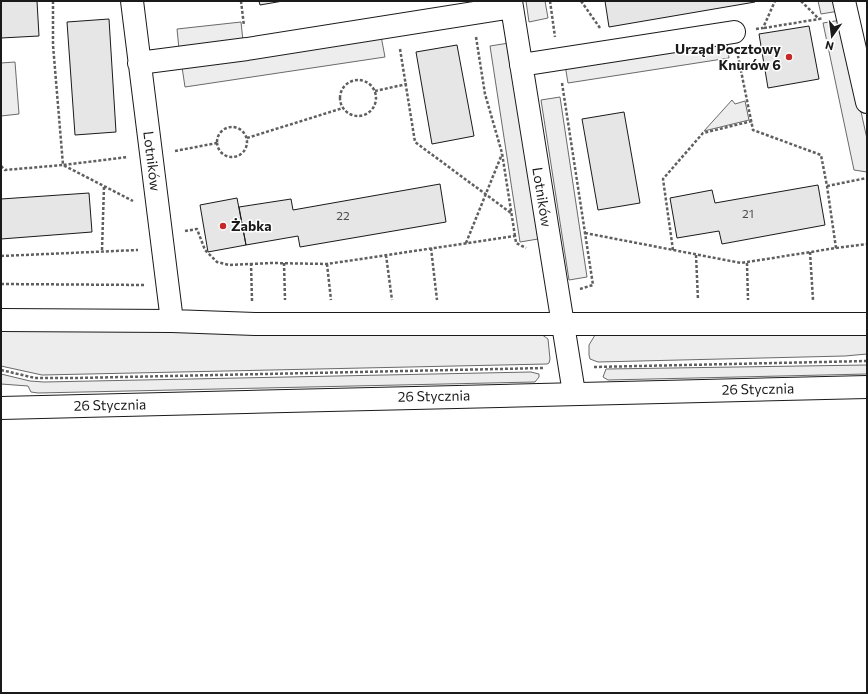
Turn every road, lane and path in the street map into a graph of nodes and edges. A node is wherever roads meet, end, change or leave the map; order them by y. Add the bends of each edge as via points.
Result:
1 (53, 1) edge
2 (132, 1) edge
3 (550, 1) edge
4 (581, 1) edge
5 (775, 1) edge
6 (844, 1) edge
7 (512, 4) edge
8 (472, 13) junction
9 (819, 19) dead end
10 (396, 26) junction
11 (763, 28) junction
12 (734, 32) junction
13 (616, 50) junction
14 (558, 58) junction
15 (139, 63) junction
16 (521, 64) junction
17 (407, 84) junction
18 (375, 91) junction
19 (867, 102) edge
20 (343, 108) junction
21 (752, 121) junction
22 (247, 138) junction
23 (217, 143) junction
24 (502, 153) junction
25 (151, 155) junction
26 (63, 164) junction
27 (1, 166) edge
28 (867, 178) edge
29 (104, 186) junction
30 (827, 186) junction
31 (484, 193) junction
32 (511, 213) junction
33 (161, 233) junction
34 (585, 233) junction
35 (515, 236) junction
36 (466, 243) junction
37 (867, 244) edge
38 (431, 248) junction
39 (836, 248) junction
40 (102, 250) junction
41 (529, 250) dead end
42 (673, 250) junction
43 (810, 252) junction
44 (386, 255) junction
45 (696, 255) junction
46 (1, 256) edge
47 (251, 263) junction
48 (284, 263) junction
49 (747, 263) junction
50 (327, 264) junction
51 (576, 290) dead end
52 (698, 304) dead end
53 (748, 305) dead end
54 (813, 306) dead end
55 (1, 320) edge
56 (172, 321) junction
57 (255, 324) junction
58 (286, 324) junction
59 (334, 324) junction
60 (395, 324) junction
61 (440, 324) junction
62 (562, 324) junction
63 (867, 324) edge
64 (867, 361) edge
65 (571, 368) junction
66 (1, 370) edge
67 (867, 387) edge
68 (574, 393) junction
69 (1, 408) edge

1 - 26 path via 53,45
2 - 15 street, Lotników
3 - 14 path
4 - 13 path
5 - 11 path
6 - 19 street
7 - 8 street
7 - 16 street, Lotników
8 - 10 street
8 - 24 path via 485,94
9 - 11 path
10 - 15 street
10 - 17 path
11 - 12 path
12 - 13 street
12 - 21 path
13 - 14 street
14 - 16 street
14 - 34 path
15 - 25 street, Lotników
16 - 62 street, Lotników
17 - 18 path
17 - 31 path via 415,142
18 - 20 path via 374,107 363,116 349,114
18 - 20 path via 367,82 353,80 340,95
20 - 22 path
21 - 30 path via 753,130 821,155
21 - 42 path via 703,133 663,179
22 - 23 path via 240,129 228,127 219,134
22 - 23 path via 246,150 230,158 220,152
23 - 25 path
24 - 31 path
24 - 32 path
25 - 26 path
25 - 33 street, Lotników
26 - 27 path via 6,170
26 - 29 path
28 - 30 path
29 - 33 path
29 - 40 path
30 - 39 path
31 - 32 path
31 - 36 path
32 - 35 path
33 - 40 path
33 - 47 path via 198,229 205,250 217,262 229,265
33 - 56 street, Lotników
34 - 42 path
34 - 51 path via 592,285
35 - 36 path
35 - 41 path via 516,243
36 - 38 path
37 - 39 path
38 - 44 path
38 - 61 path
39 - 43 path
40 - 46 path
42 - 45 path
43 - 49 path
43 - 54 path
44 - 50 path
44 - 60 path
45 - 49 path
45 - 52 path
47 - 48 path
47 - 57 path
48 - 50 path
48 - 58 path
49 - 53 path
50 - 59 path
55 - 56 street
56 - 57 street
57 - 58 street
58 - 59 street
59 - 60 street
60 - 61 street
61 - 62 street
62 - 63 street
62 - 65 street, Lotników
64 - 65 path
65 - 66 path via 63,378 35,378
65 - 68 street, Lotników
67 - 68 street, 26 Stycznia
68 - 69 street, 26 Stycznia

